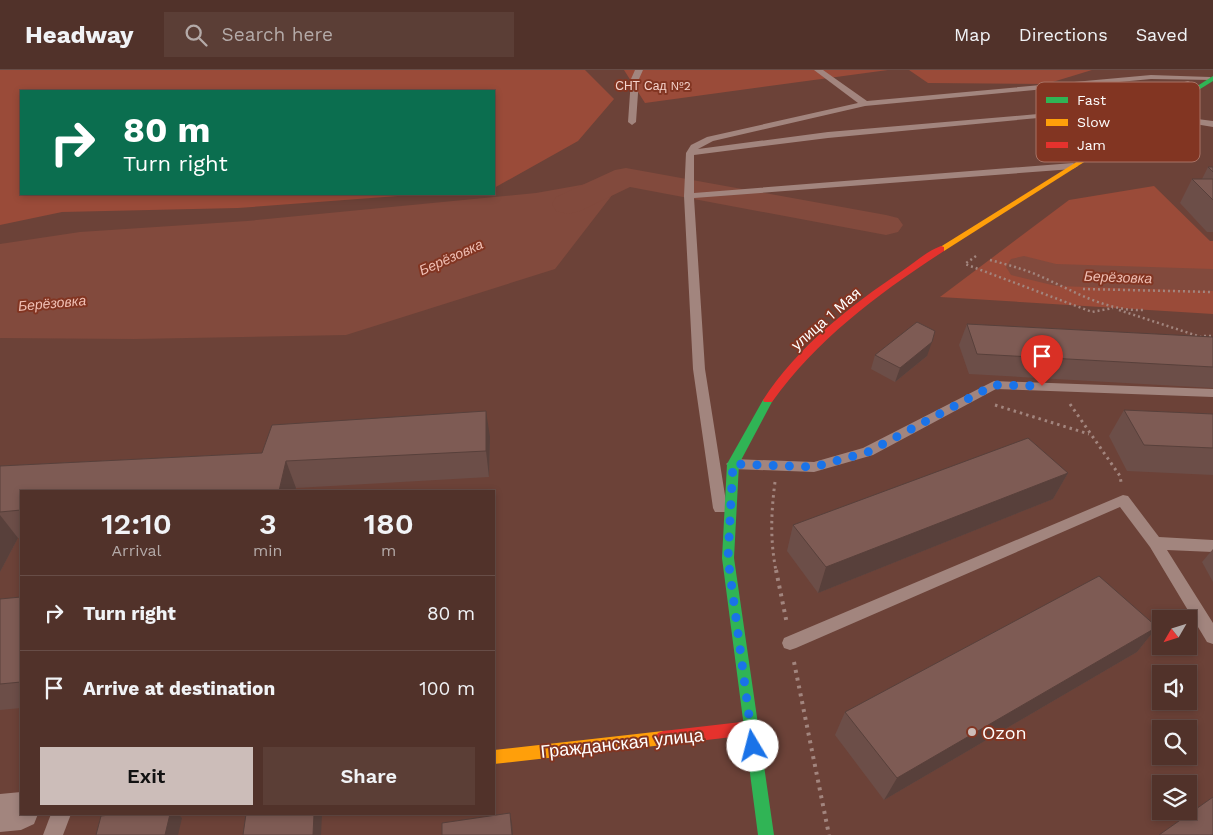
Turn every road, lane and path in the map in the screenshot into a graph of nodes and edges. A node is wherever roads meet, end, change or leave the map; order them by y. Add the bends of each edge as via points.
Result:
1 (639, 70) edge
2 (818, 70) edge
3 (1212, 78) edge
4 (1098, 82) edge
5 (1192, 82) edge
6 (1200, 86) edge
7 (1036, 88) edge
8 (865, 104) junction
9 (1036, 116) edge
10 (632, 122) dead end
11 (1200, 122) edge
12 (1213, 124) edge
13 (689, 155) junction
14 (1079, 162) edge
15 (1073, 166) junction
16 (689, 196) junction
17 (976, 256) dead end
18 (990, 260) dead end
19 (1083, 289) dead end
20 (1207, 292) junction
21 (1213, 292) edge
22 (1188, 297) dead end
23 (1152, 307) dead end
24 (1114, 308) junction
25 (1202, 336) junction
26 (1213, 336) edge
27 (1213, 341) edge
28 (1058, 387) junction
29 (1213, 393) edge
30 (970, 398) junction
31 (1090, 434) junction
32 (733, 464) junction
33 (1123, 500) junction
34 (1155, 543) junction
35 (1213, 546) edge
36 (728, 558) junction
37 (1213, 637) edge
38 (790, 643) dead end
39 (750, 728) junction
40 (495, 757) edge
41 (20, 811) edge
42 (0, 813) edge
43 (61, 815) edge
44 (53, 835) edge
45 (766, 835) edge

1 - 10 lane
2 - 8 lane
3 - 4 lane via 1151,77
3 - 5 lane
3 - 6 main road, улица 1 Мая
7 - 8 lane
8 - 13 lane via 710,139 694,147
9 - 13 lane via 828,136
11 - 12 lane
13 - 16 lane
14 - 15 main road, улица 1 Мая
15 - 16 lane
15 - 32 main road, улица 1 Мая via 920,262 809,350 774,391
16 - 36 lane via 698,369
17 - 24 path via 965,264 1092,312
18 - 24 path via 1040,276
19 - 20 path
20 - 21 path
20 - 22 path
23 - 24 path via 1144,310
24 - 25 path
25 - 26 path
25 - 27 path
28 - 29 lane
28 - 30 lane via 994,385
28 - 31 path
30 - 31 path
30 - 32 lane via 868,452 823,465
31 - 33 path via 1120,476
32 - 36 main road, улица 1 Мая
33 - 34 lane
33 - 38 lane
34 - 35 lane
34 - 37 lane
36 - 39 main road, улица 1 Мая
39 - 40 main road, Гражданская улица
39 - 45 main road, улица 1 Мая
41 - 42 street
43 - 44 lane

